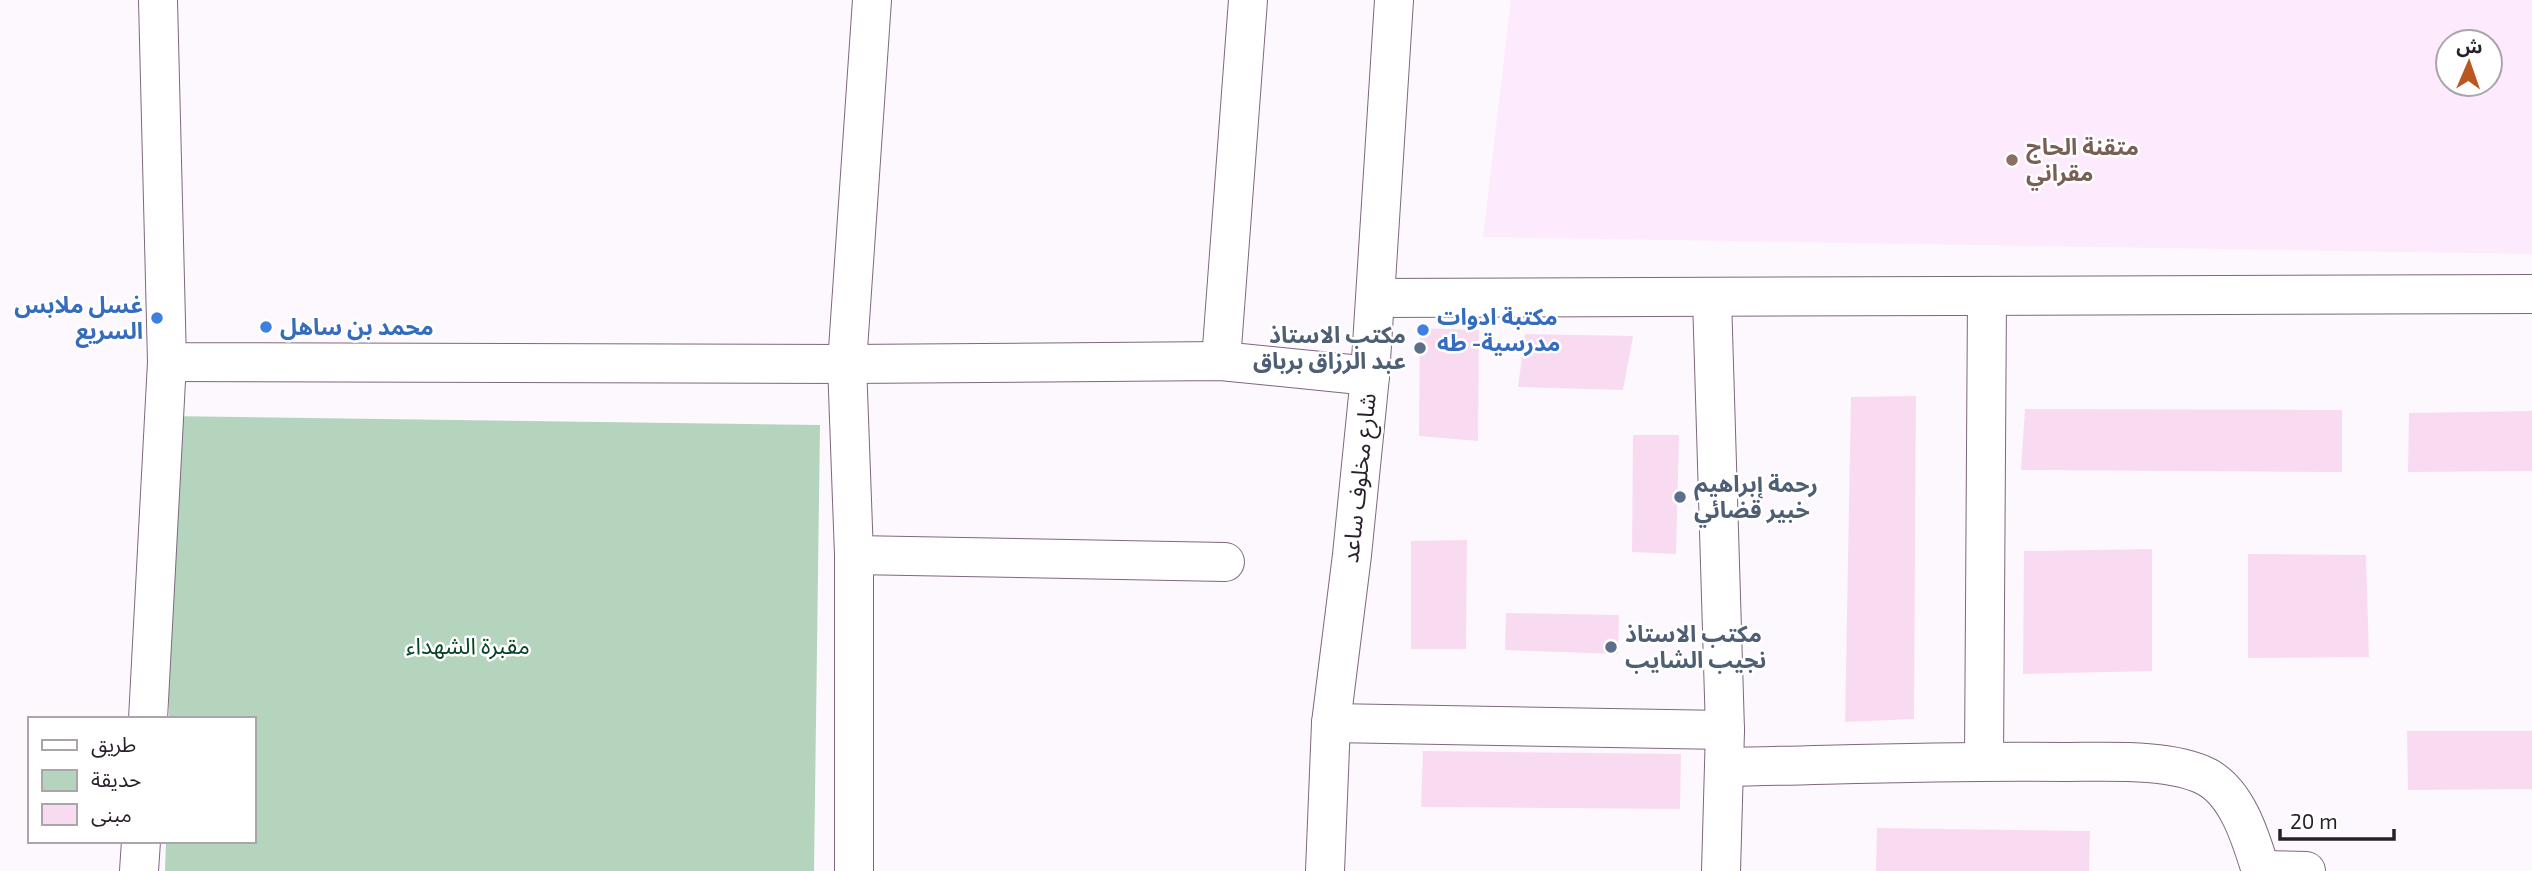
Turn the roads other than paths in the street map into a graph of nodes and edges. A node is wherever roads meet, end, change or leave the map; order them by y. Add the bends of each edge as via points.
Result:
1 (158, 0) edge
2 (872, 0) edge
3 (1248, 0) edge
4 (1394, 0) edge
5 (2532, 294) edge
6 (1987, 297) junction
7 (1376, 298) junction
8 (1712, 298) junction
9 (167, 362) junction
10 (1221, 362) junction
11 (847, 364) junction
12 (1370, 376) junction
13 (854, 555) junction
14 (1225, 562) dead end
15 (148, 717) edge
16 (1331, 723) junction
17 (1725, 730) junction
18 (1984, 761) junction
19 (1725, 768) junction
20 (141, 843) edge
21 (139, 871) edge
22 (854, 871) edge
23 (1325, 871) edge
24 (1721, 871) edge
25 (2261, 871) edge
26 (2306, 871) edge

1 - 9 street
2 - 11 street
3 - 10 street
4 - 7 street, شارع مخلوف ساعد
5 - 6 street
6 - 8 street
6 - 18 street
7 - 8 street
7 - 12 street, شارع مخلوف ساعد
8 - 17 street
9 - 11 street
9 - 15 street
10 - 11 street
10 - 12 street
11 - 13 street
12 - 16 street, شارع مخلوف ساعد
13 - 14 street
13 - 22 street
16 - 17 street
16 - 23 street, شارع مخلوف ساعد
17 - 19 street
18 - 19 street
18 - 25 street via 2135,762 2206,777 2228,793
19 - 24 street
20 - 21 street
25 - 26 street

